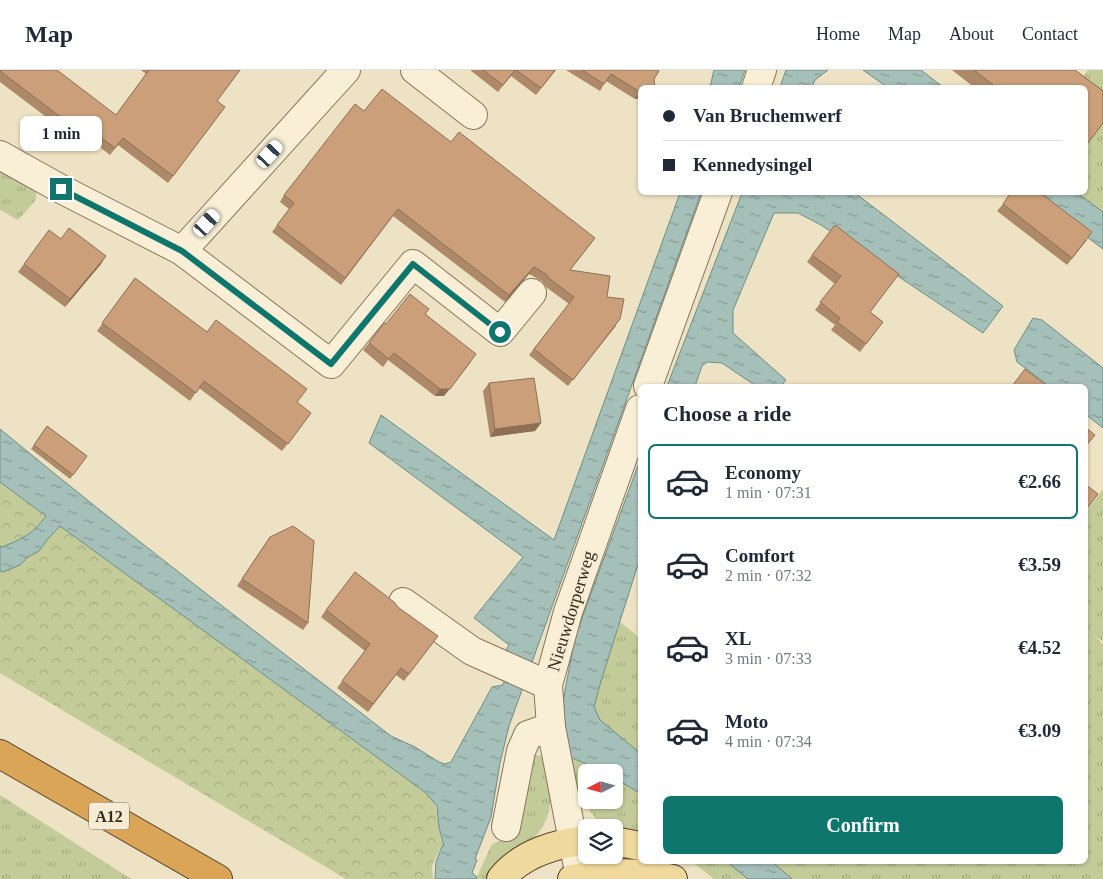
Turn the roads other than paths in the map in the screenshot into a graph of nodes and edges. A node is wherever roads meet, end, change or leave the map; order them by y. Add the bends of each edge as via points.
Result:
1 (346, 70) edge
2 (415, 70) edge
3 (762, 70) edge
4 (757, 85) edge
5 (473, 115) dead end
6 (0, 155) edge
7 (717, 195) edge
8 (182, 251) junction
9 (532, 294) dead end
10 (649, 384) edge
11 (638, 415) edge
12 (403, 602) dead end
13 (544, 683) junction
14 (551, 727) junction
15 (0, 754) edge
16 (506, 827) dead end
17 (578, 833) edge
18 (578, 841) edge
19 (623, 843) edge
20 (638, 846) edge
21 (578, 860) edge
22 (673, 864) edge
23 (576, 878) edge
24 (218, 879) edge
25 (501, 879) edge
26 (673, 879) edge
27 (686, 879) edge

1 - 8 street
2 - 5 street
3 - 4 street
6 - 8 street
7 - 10 street
8 - 9 street via 331,364 413,264 500,332
11 - 13 street, Nieuwdorperweg
12 - 13 street via 472,651
13 - 14 street, Nieuwdorperweg
14 - 16 street via 528,735 521,751
14 - 17 street, Nieuwdorperweg
15 - 24 highway, A12
18 - 25 main road via 549,847 530,856
19 - 20 main road
21 - 23 street, Nieuwdorperweg
22 - 27 main road
23 - 26 main road via 639,874

